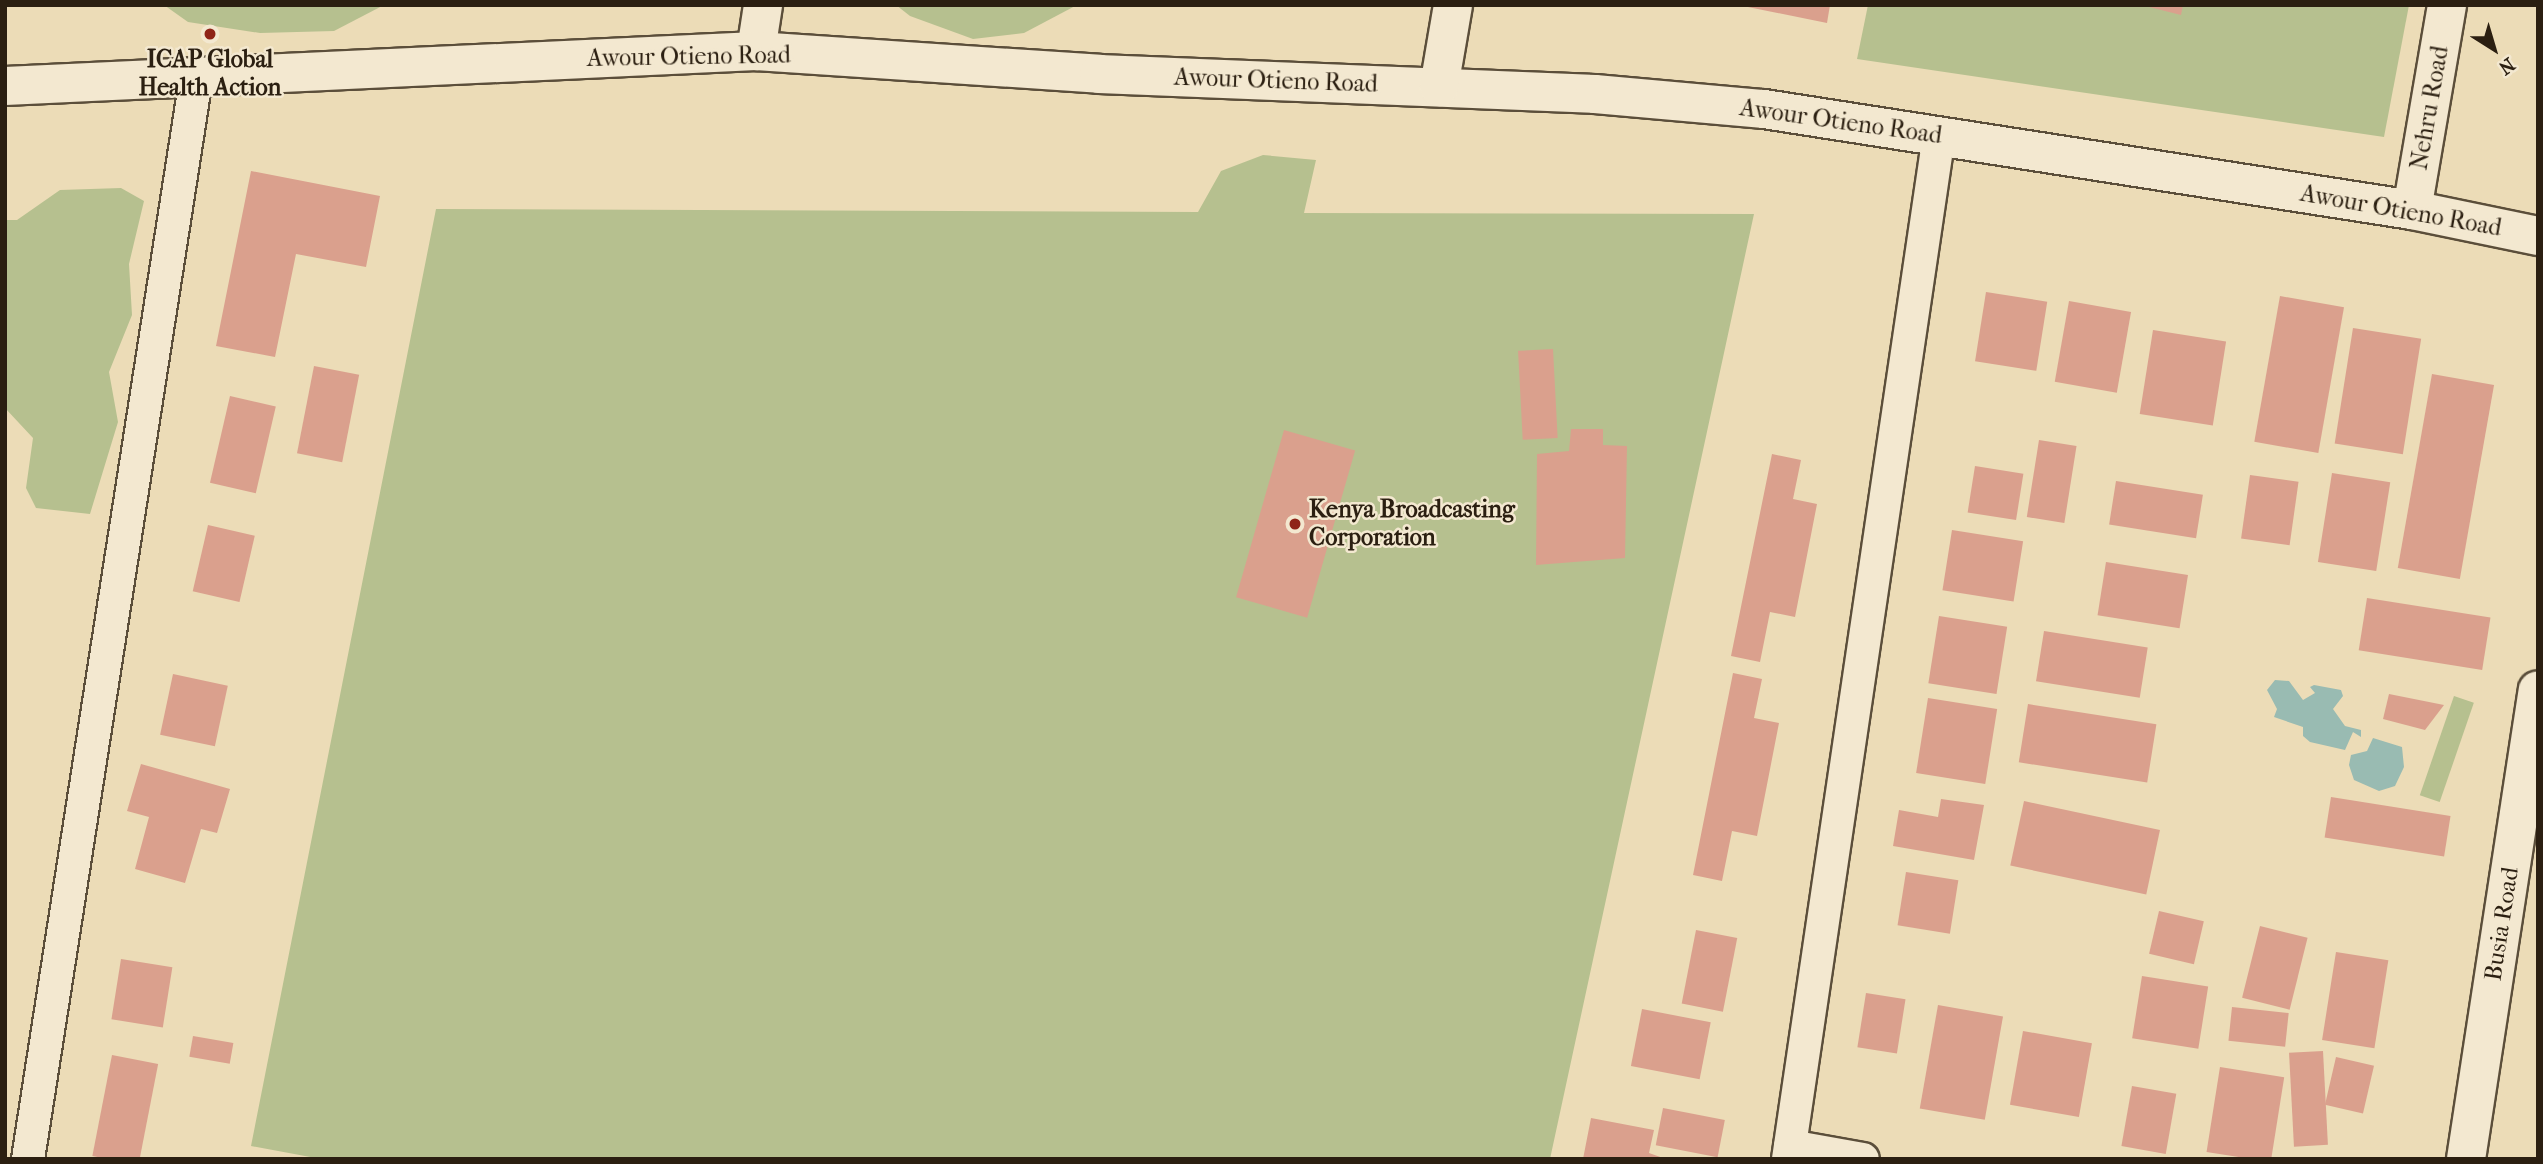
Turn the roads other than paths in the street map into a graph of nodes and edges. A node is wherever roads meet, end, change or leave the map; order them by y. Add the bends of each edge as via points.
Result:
1 (763, 5) edge
2 (1453, 5) edge
3 (2447, 5) edge
4 (755, 51) junction
5 (196, 79) junction
6 (5, 86) edge
7 (1439, 88) junction
8 (1939, 135) junction
9 (2412, 210) junction
10 (2538, 236) edge
11 (2538, 690) edge
12 (1789, 1152) edge
13 (28, 1159) edge
14 (1863, 1159) edge
15 (2466, 1159) edge

1 - 4 main road
2 - 7 main road
3 - 9 main road, Nehru Road
4 - 5 main road, Awour Otieno Road
4 - 7 main road, Awour Otieno Road via 1099,74
5 - 6 main road, Awour Otieno Road
5 - 13 street
7 - 8 main road, Awour Otieno Road via 1764,108
8 - 9 main road, Awour Otieno Road
8 - 12 street
9 - 10 main road, Awour Otieno Road
11 - 15 main road, Busia Road
12 - 14 street

